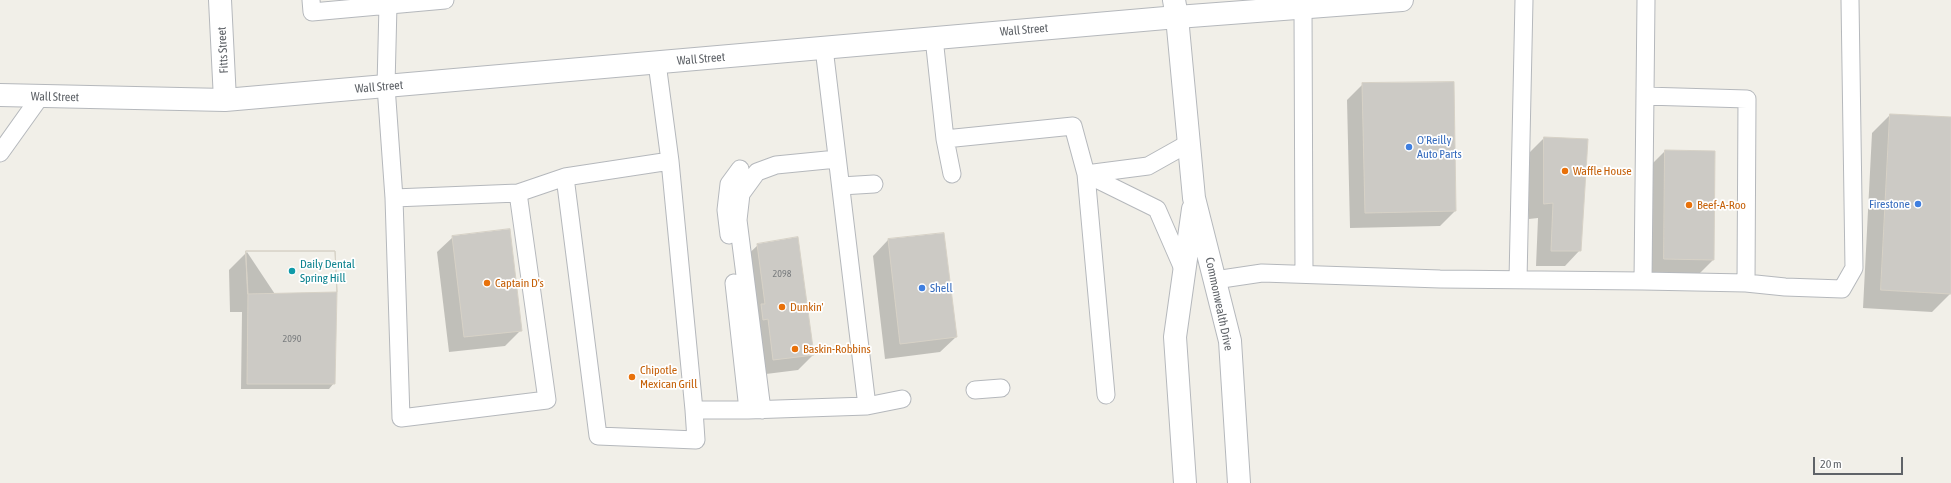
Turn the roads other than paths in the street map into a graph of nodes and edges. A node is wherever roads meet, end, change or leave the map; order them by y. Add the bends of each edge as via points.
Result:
1 (220, 0) edge
2 (311, 0) edge
3 (445, 0) edge
4 (1402, 0) edge
5 (1524, 0) edge
6 (1646, 0) edge
7 (1850, 0) edge
8 (388, 5) junction
9 (1303, 7) junction
10 (1175, 8) edge
11 (934, 38) junction
12 (824, 48) junction
13 (657, 63) junction
14 (386, 86) junction
15 (0, 95) edge
16 (1645, 96) junction
17 (40, 97) junction
18 (225, 100) junction
19 (945, 139) junction
20 (1189, 143) junction
21 (806, 151) dead end
22 (0, 153) edge
23 (837, 154) junction
24 (670, 161) junction
25 (740, 169) dead end
26 (952, 174) dead end
27 (1086, 174) junction
28 (565, 177) junction
29 (874, 184) dead end
30 (840, 186) junction
31 (518, 193) junction
32 (394, 198) junction
33 (1194, 198) junction
34 (1184, 271) junction
35 (1304, 274) junction
36 (1215, 280) junction
37 (1518, 280) junction
38 (1643, 281) junction
39 (1746, 282) junction
40 (1001, 388) dead end
41 (975, 390) dead end
42 (1106, 395) dead end
43 (902, 399) dead end
44 (867, 406) junction
45 (694, 410) junction
46 (755, 410) junction
47 (1185, 483) edge
48 (1239, 483) edge

1 - 18 street, Fitts Street
2 - 8 lane via 312,12
3 - 8 lane
4 - 9 street, Wall Street
5 - 37 lane
6 - 16 lane
7 - 39 lane via 1854,268 1842,289 1785,287
8 - 14 lane
9 - 10 street, Wall Street
9 - 35 lane
10 - 11 street, Wall Street
10 - 20 street, Commonwealth Drive
11 - 12 street, Wall Street
11 - 19 lane
12 - 13 street, Wall Street
12 - 23 lane
13 - 14 street, Wall Street
13 - 24 lane
14 - 18 street, Wall Street
14 - 32 lane
15 - 17 street, Wall Street
16 - 38 lane
16 - 39 lane via 1746,99
17 - 18 street, Wall Street
17 - 22 lane
19 - 26 lane
19 - 27 lane via 1074,126
20 - 27 lane via 1148,166
20 - 33 street, Commonwealth Drive
21 - 23 lane
23 - 30 lane
23 - 46 lane via 757,172 741,194 738,220
24 - 28 lane
24 - 45 lane
25 - 46 lane via 730,184 726,210
27 - 34 lane via 1157,209
27 - 42 lane
28 - 31 lane
28 - 45 lane via 598,436 696,440
29 - 30 lane
30 - 44 lane
31 - 32 lane
31 - 32 lane via 547,400 401,418
33 - 34 street, Commonwealth Drive
33 - 36 street, Commonwealth Drive
34 - 47 street, Commonwealth Drive via 1175,336
35 - 36 lane via 1262,273
35 - 37 lane
36 - 48 street, Commonwealth Drive via 1230,341
37 - 38 lane
38 - 39 lane
40 - 41 lane
43 - 44 lane
44 - 46 lane
45 - 46 lane

